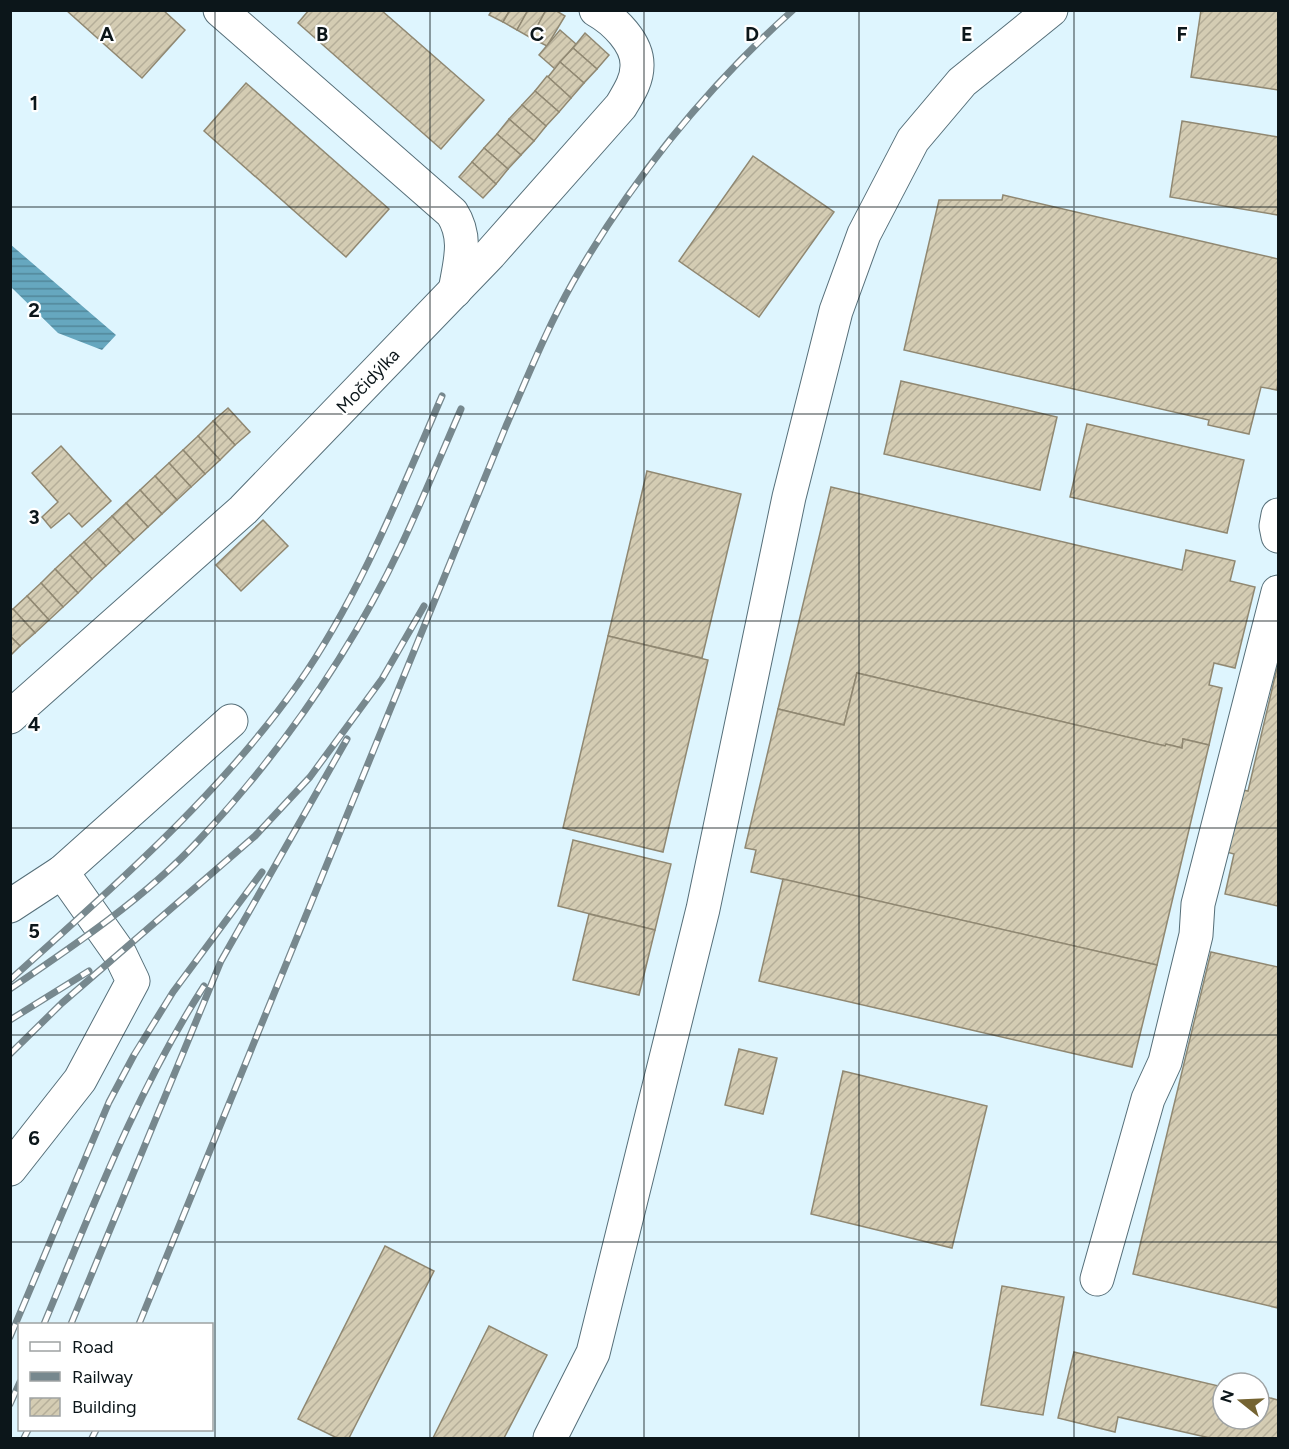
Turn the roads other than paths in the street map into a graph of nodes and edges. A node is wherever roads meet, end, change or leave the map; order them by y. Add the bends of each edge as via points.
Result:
1 (220, 10) edge
2 (596, 10) edge
3 (1051, 10) edge
4 (455, 291) junction
5 (1278, 515) edge
6 (1278, 536) edge
7 (1278, 592) edge
8 (10, 717) edge
9 (231, 722) dead end
10 (62, 872) junction
11 (10, 906) edge
12 (10, 1169) edge
13 (1097, 1279) dead end
14 (550, 1438) edge

1 - 4 lane via 452,213 461,231
2 - 4 lane, Močidýlka via 621,30 633,49 638,65 634,82 621,106
3 - 14 lane via 963,82 913,140 864,234 836,311 789,497 703,909 593,1353
4 - 8 lane, Močidýlka via 243,510
5 - 6 lane
7 - 13 lane via 1198,904 1196,935 1165,1062 1148,1099
9 - 10 lane
10 - 11 lane
10 - 12 lane via 120,954 133,981 80,1080

